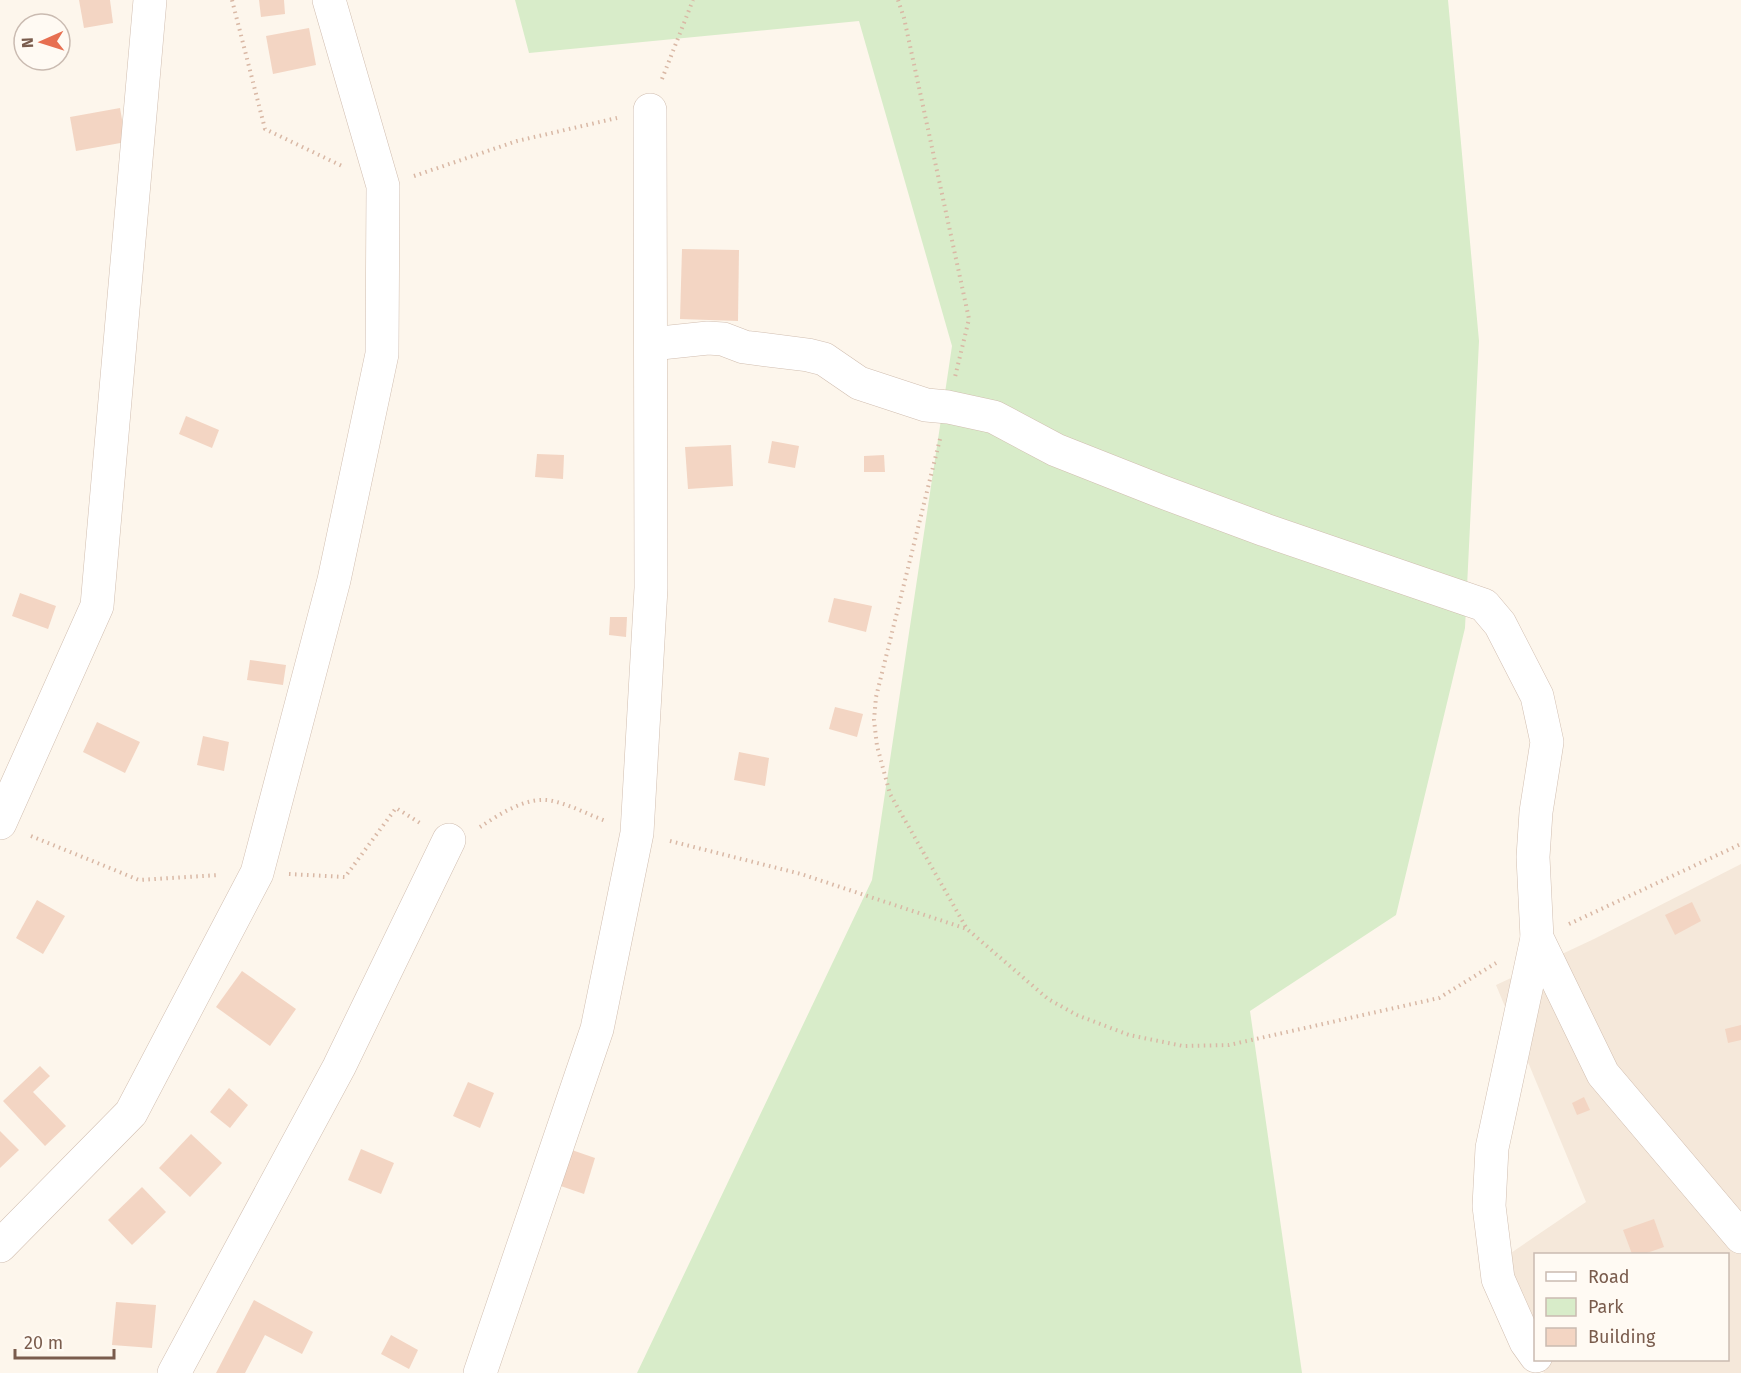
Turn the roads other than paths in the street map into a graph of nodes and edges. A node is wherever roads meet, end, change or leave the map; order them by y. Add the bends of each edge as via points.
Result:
1 (150, 0) edge
2 (328, 0) edge
3 (650, 110) road end
4 (651, 344) junction
5 (11, 828) edge
6 (449, 840) dead end
7 (1537, 938) junction
8 (1741, 1237) edge
9 (0, 1246) edge
10 (1534, 1354) edge
11 (174, 1373) edge
12 (480, 1373) edge

1 - 5 street via 97,606
2 - 9 street via 383,186 382,354 334,580 257,873 131,1113
3 - 4 street
4 - 7 street via 723,339 744,347 824,359 859,383 926,405 994,417 1056,450 1265,530 1484,605 1500,624 1537,696 1547,742 1534,845
4 - 12 street via 651,588 637,833 597,1029
6 - 11 street via 339,1067
7 - 8 street via 1603,1074
7 - 10 street via 1492,1148 1489,1206 1497,1279

